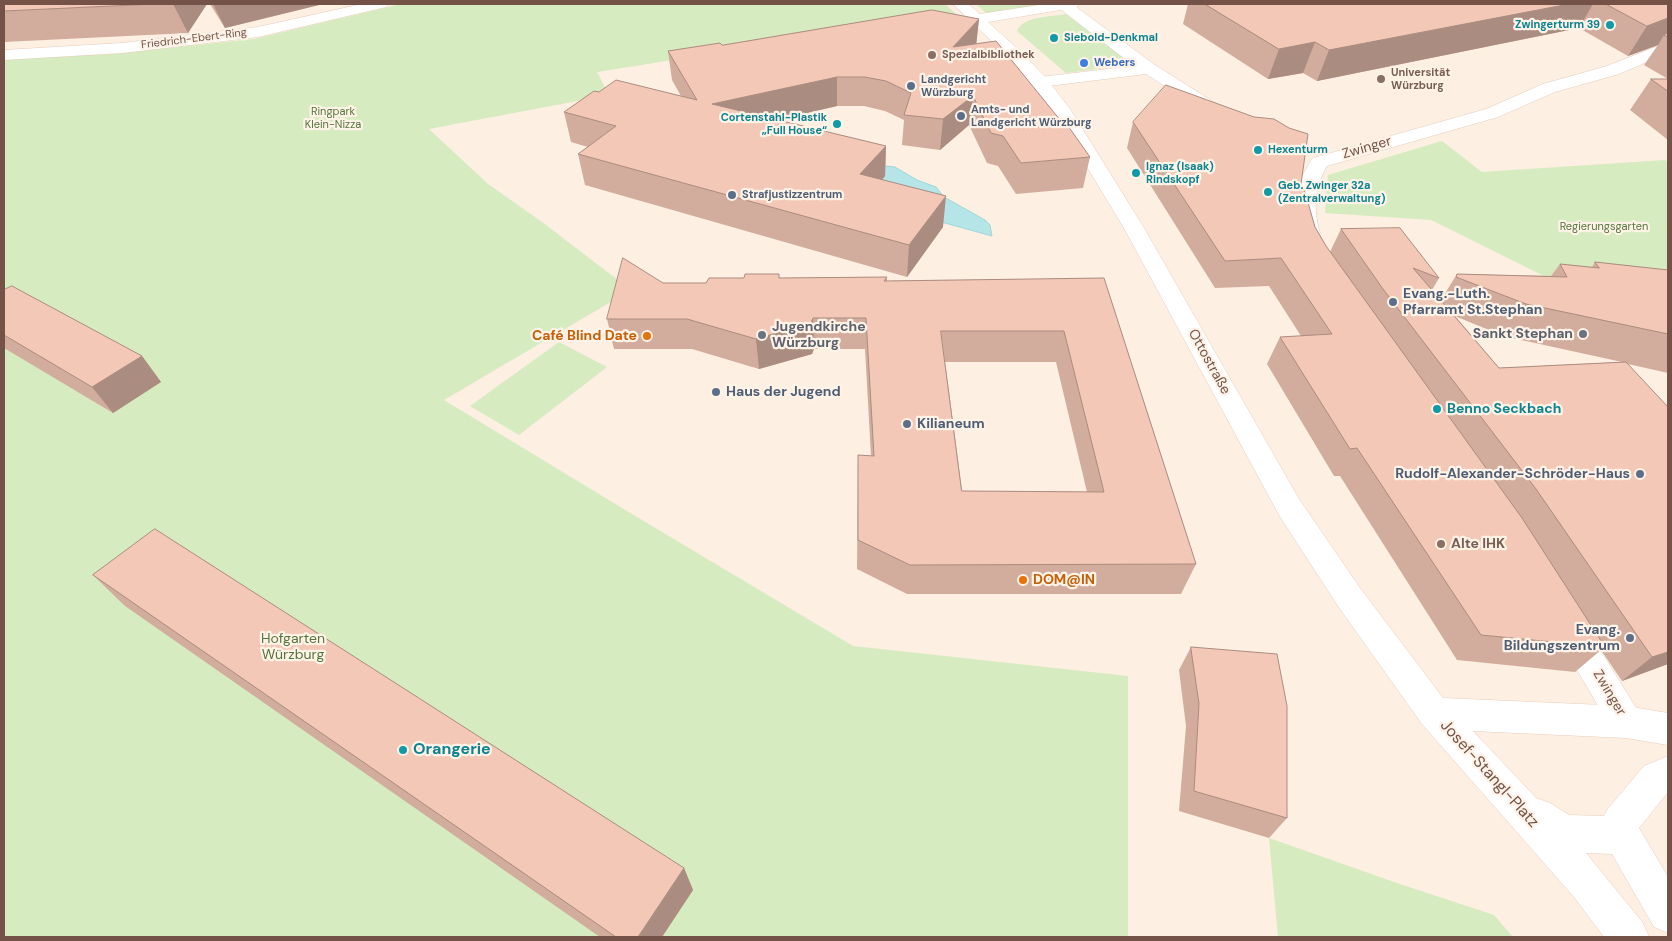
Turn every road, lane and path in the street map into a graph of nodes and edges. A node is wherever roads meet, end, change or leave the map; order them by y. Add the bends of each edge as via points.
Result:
1 (381, 4) edge
2 (960, 4) edge
3 (1068, 4) edge
4 (977, 19) junction
5 (1668, 47) edge
6 (4, 55) edge
7 (1149, 69) junction
8 (1040, 82) junction
9 (1230, 119) edge
10 (1319, 258) edge
11 (1557, 609) edge
12 (1434, 713) junction
13 (1626, 722) junction
14 (1668, 729) edge
15 (1668, 773) edge
16 (1517, 803) junction
17 (1622, 836) junction
18 (1668, 914) edge
19 (1629, 937) edge

1 - 6 street, Friedrich-Ebert-Ring via 258,32 122,48
2 - 4 street, Ottostraße
3 - 4 street
3 - 7 street
4 - 8 street, Ottostraße
5 - 10 street, Zwinger via 1613,70 1549,88 1492,113 1311,157 1304,214
7 - 8 street
7 - 9 street
8 - 12 street, Ottostraße via 1061,109 1134,228 1289,507 1349,597
11 - 13 street, Zwinger
12 - 13 street, Josef-Stangl-Platz
12 - 16 street, Josef-Stangl-Platz
13 - 14 street, Josef-Stangl-Platz
15 - 17 street via 1657,778 1620,823
16 - 17 street via 1564,833
16 - 19 street, Josef-Stangl-Platz via 1588,883
17 - 18 street

